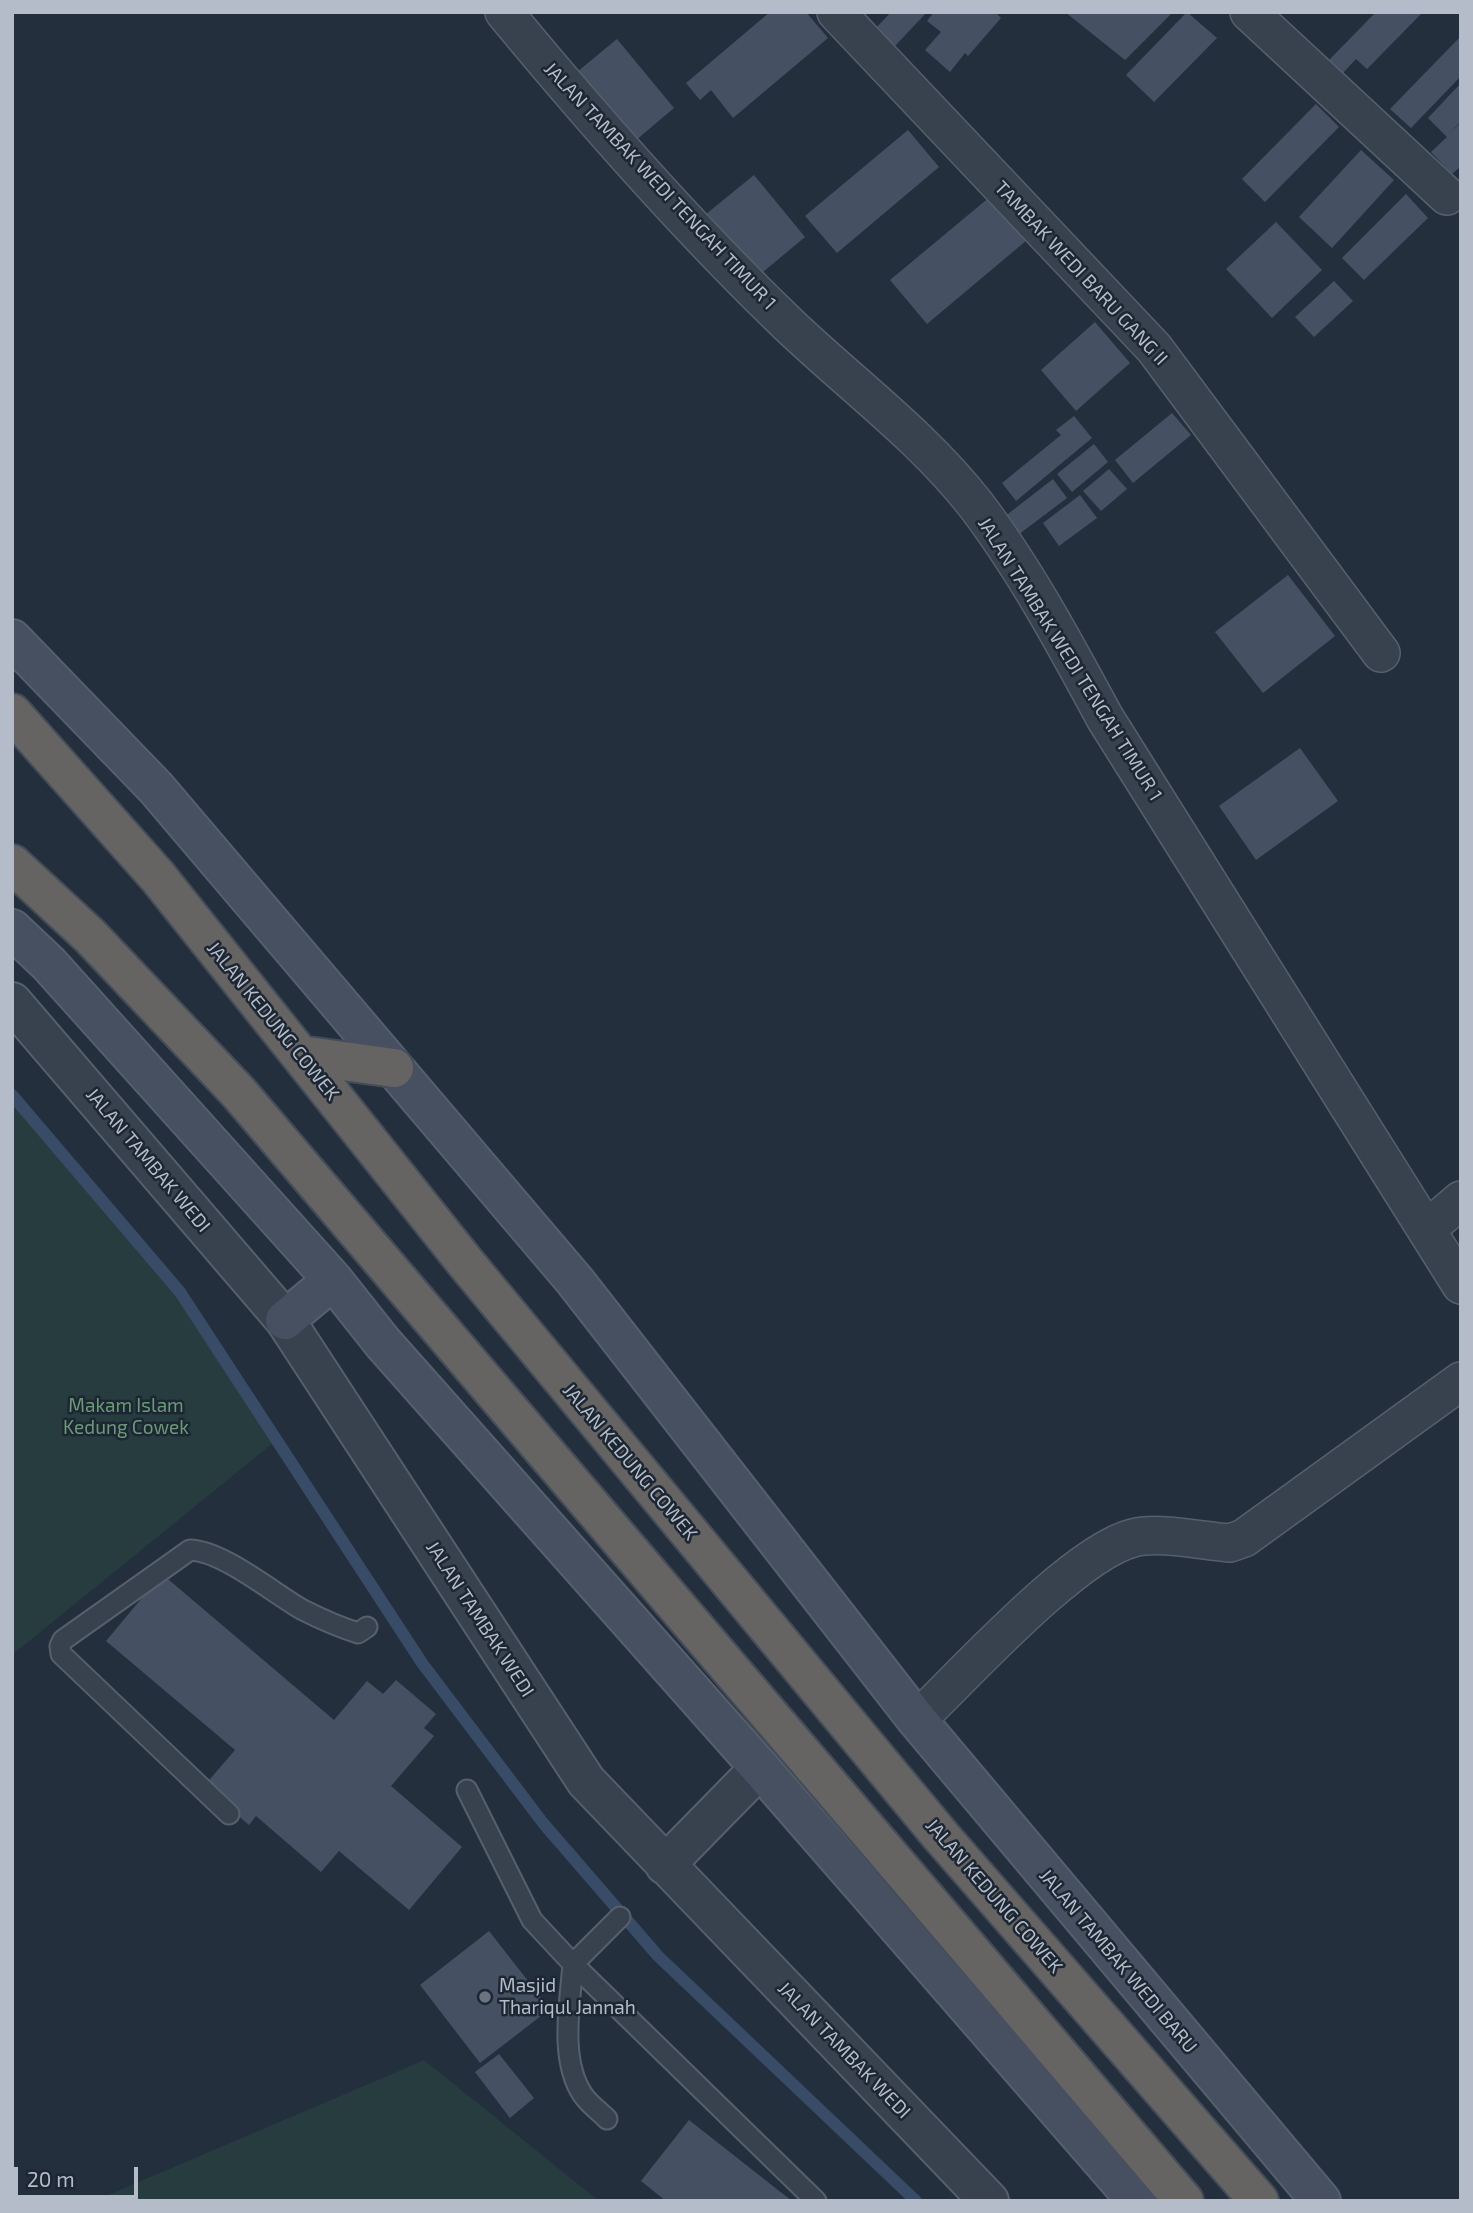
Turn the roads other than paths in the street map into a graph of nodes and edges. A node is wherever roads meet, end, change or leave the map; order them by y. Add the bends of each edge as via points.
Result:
1 (504, 12) edge
2 (836, 12) edge
3 (1249, 12) edge
4 (1447, 196) dead end
5 (12, 639) edge
6 (1381, 653) dead end
7 (12, 713) edge
8 (12, 864) edge
9 (12, 929) edge
10 (12, 1002) edge
11 (300, 1055) junction
12 (394, 1068) junction
13 (1461, 1200) edge
14 (1427, 1229) junction
15 (333, 1280) junction
16 (1461, 1284) edge
17 (285, 1320) junction
18 (1461, 1381) edge
19 (367, 1627) dead end
20 (917, 1720) junction
21 (761, 1768) junction
22 (467, 1790) dead end
23 (229, 1815) dead end
24 (665, 1865) junction
25 (620, 1917) dead end
26 (573, 1964) junction
27 (607, 2119) dead end
28 (816, 2201) edge
29 (989, 2201) edge
30 (1137, 2201) edge
31 (1184, 2201) edge
32 (1259, 2201) edge
33 (1321, 2201) edge

1 - 14 street, JALAN TAMBAK WEDI TENGAH TIMUR 1 via 586,112 712,249 929,452 976,506 1059,632 1105,718
2 - 6 street, TAMBAK WEDI BARU GANG II via 1154,348
3 - 4 street
5 - 12 main road via 156,788
7 - 11 highway, JALAN KEDUNG COWEK via 158,877
8 - 31 highway via 90,936 239,1093
9 - 15 main road via 49,964
10 - 17 street, JALAN TAMBAK WEDI
11 - 12 highway
11 - 32 highway, JALAN KEDUNG COWEK via 492,1295 931,1825
12 - 20 main road via 575,1281
13 - 14 street
14 - 16 street, JALAN TAMBAK WEDI TENGAH TIMUR 1
15 - 17 main road
15 - 21 main road via 383,1343
17 - 24 street, JALAN TAMBAK WEDI via 586,1781
18 - 20 street via 1244,1538 1230,1543 1135,1537 1105,1549 1071,1574
19 - 23 lane via 358,1633 340,1627 212,1555 190,1550 63,1640 61,1654
20 - 33 main road, JALAN TAMBAK WEDI BARU
21 - 24 street
21 - 30 main road
22 - 26 lane via 532,1920
24 - 29 street, JALAN TAMBAK WEDI
25 - 26 lane
26 - 27 lane via 569,2016 572,2073 583,2096
26 - 28 lane

